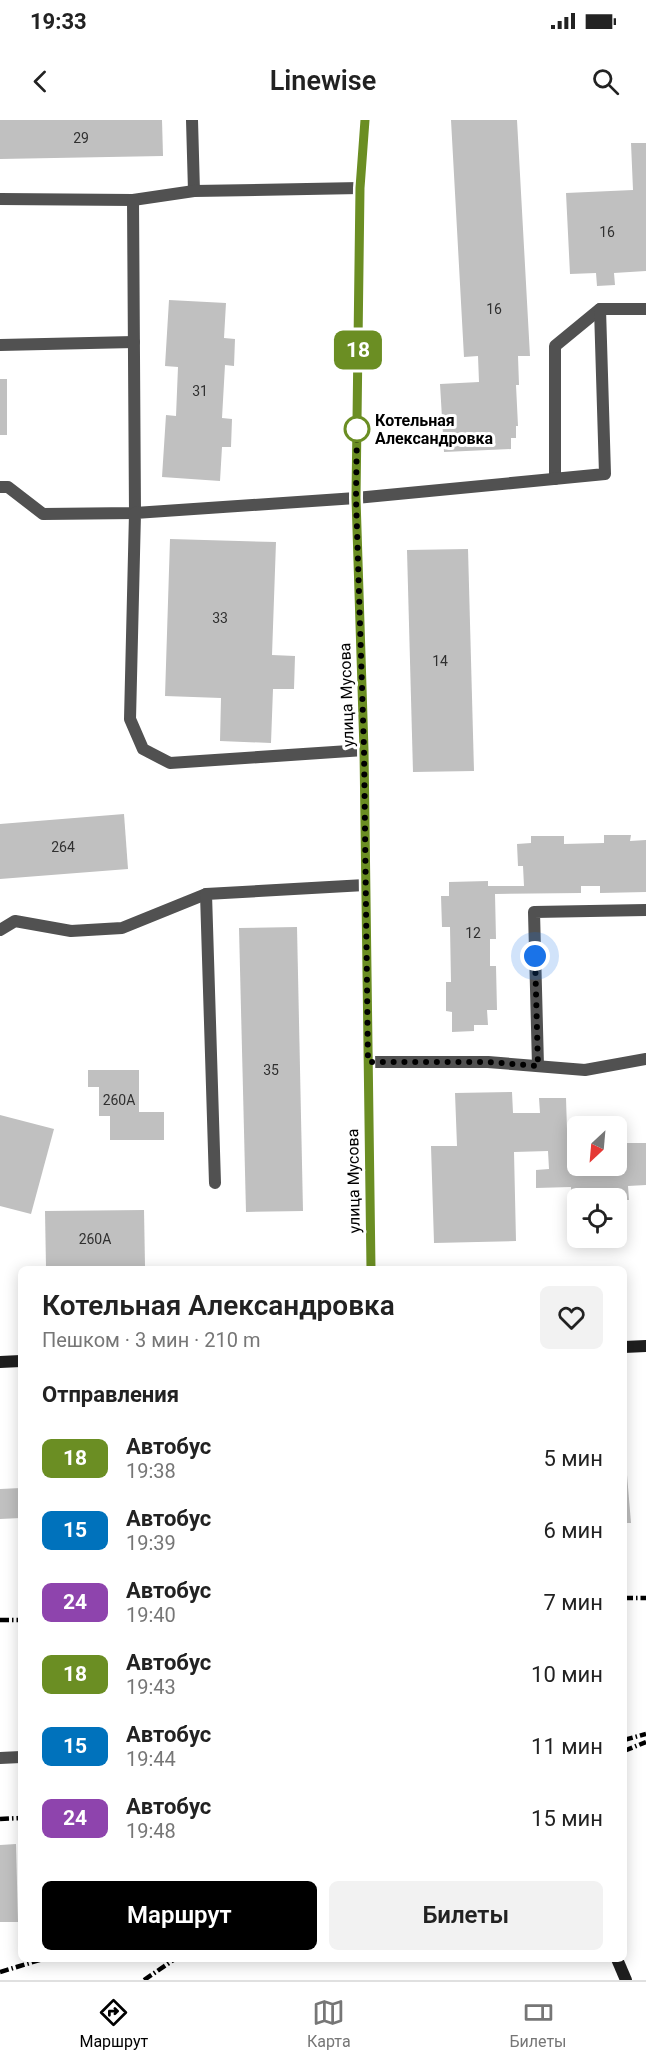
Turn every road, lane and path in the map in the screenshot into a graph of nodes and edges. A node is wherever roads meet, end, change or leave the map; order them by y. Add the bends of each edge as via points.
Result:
1 (192, 120) edge
2 (365, 120) edge
3 (360, 188) junction
4 (194, 190) junction
5 (0, 199) edge
6 (133, 200) junction
7 (600, 309) junction
8 (646, 309) edge
9 (134, 342) junction
10 (0, 345) edge
11 (555, 479) junction
12 (0, 487) edge
13 (356, 498) junction
14 (135, 513) junction
15 (364, 750) junction
16 (365, 885) junction
17 (207, 894) junction
18 (646, 910) edge
19 (0, 930) edge
20 (646, 1059) edge
21 (368, 1062) junction
22 (538, 1066) junction
23 (215, 1183) dead end
24 (371, 1266) edge
25 (646, 1346) edge
26 (627, 1347) edge
27 (18, 1361) edge
28 (0, 1362) edge
29 (18, 1757) edge
30 (0, 1758) edge
31 (618, 1962) edge
32 (626, 1980) edge

1 - 4 street
2 - 3 street, улица Мусова
3 - 4 street
3 - 13 street, улица Мусова
4 - 6 street
5 - 6 street
6 - 9 street
7 - 8 street
7 - 11 street via 555,346
7 - 11 street via 604,474
9 - 10 street
9 - 14 street
11 - 13 street
12 - 14 street via 8,487 43,514
13 - 14 street
13 - 15 street, улица Мусова
14 - 15 street via 130,718 143,749 170,763
15 - 16 street, улица Мусова
16 - 17 street
16 - 21 street, улица Мусова
17 - 19 street via 122,928 71,931 15,921
17 - 23 street
18 - 22 street via 534,912
20 - 22 street via 585,1070
21 - 22 street
21 - 24 street, улица Мусова
25 - 26 main road
27 - 28 main road
29 - 30 street
31 - 32 main road

